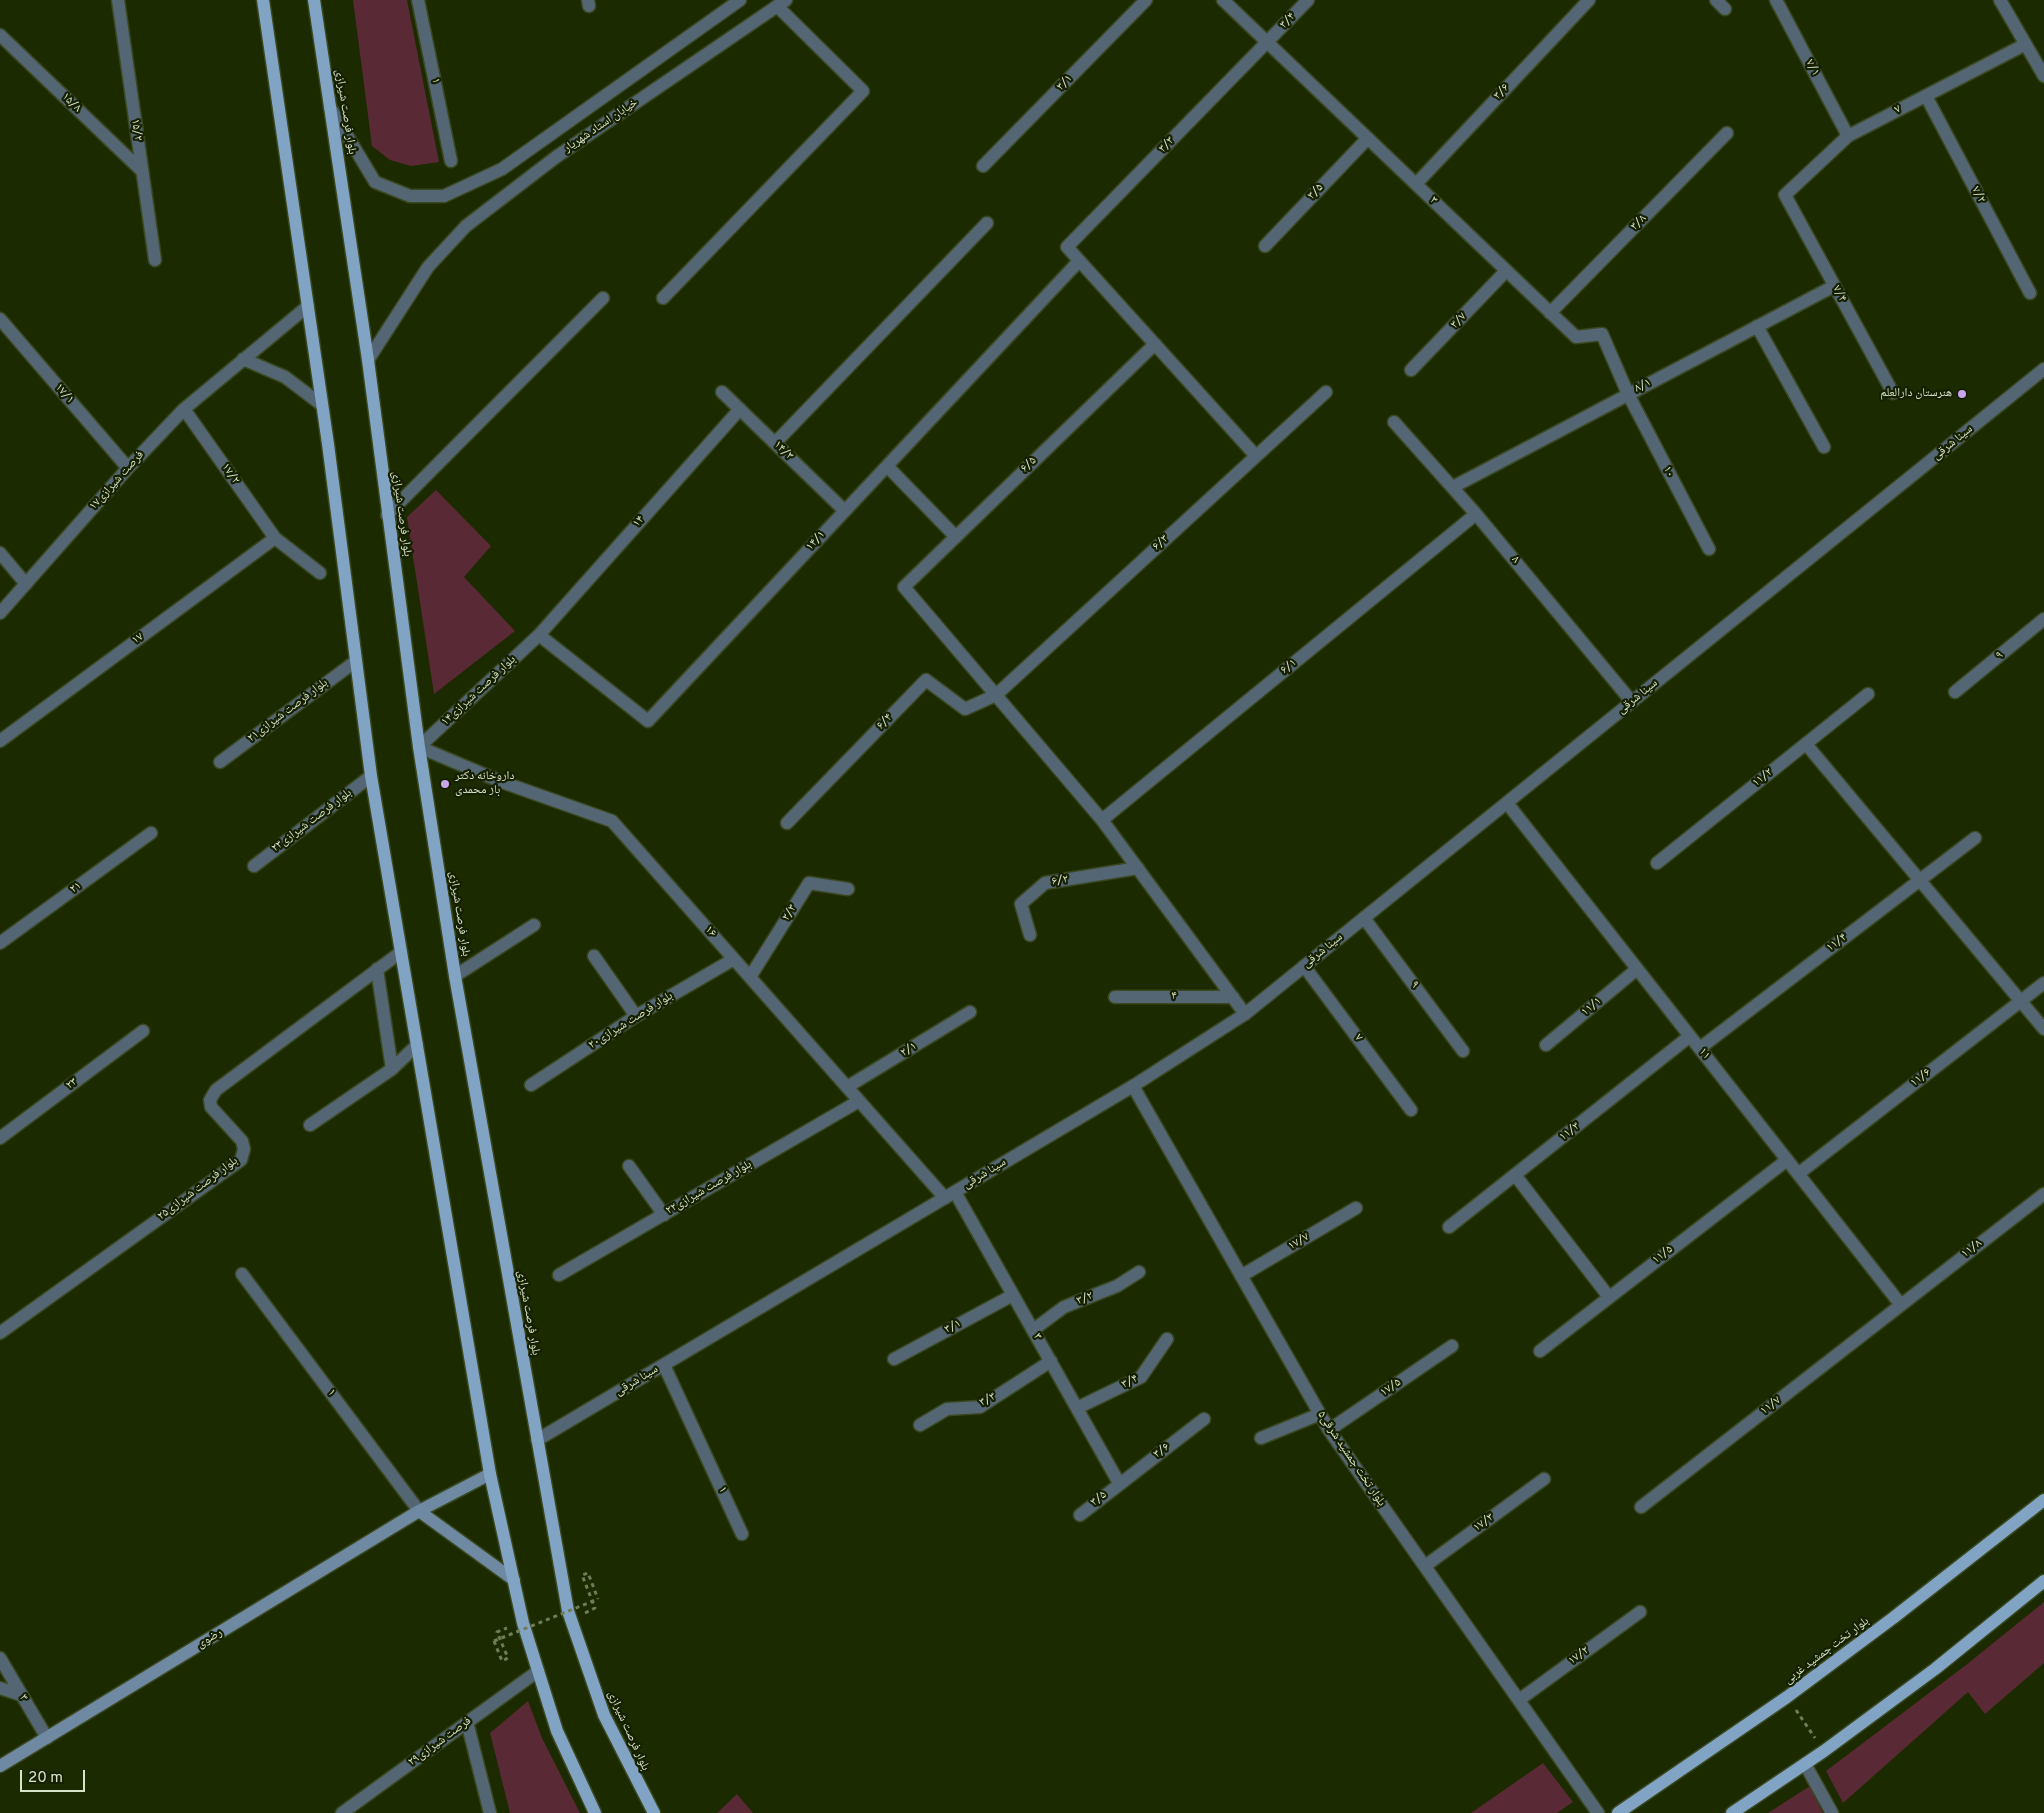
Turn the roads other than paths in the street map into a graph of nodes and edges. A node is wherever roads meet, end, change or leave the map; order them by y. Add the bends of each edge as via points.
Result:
1 (118, 0) edge
2 (263, 0) edge
3 (314, 0) edge
4 (418, 0) edge
5 (740, 0) edge
6 (1146, 0) edge
7 (1223, 0) edge
8 (1308, 0) edge
9 (1589, 0) edge
10 (1776, 0) edge
11 (2000, 0) edge
12 (781, 3) edge
13 (0, 35) edge
14 (1267, 42) junction
15 (2024, 44) junction
16 (2044, 76) edge
17 (1926, 96) junction
18 (330, 106) junction
19 (1727, 133) dead end
20 (1848, 136) junction
21 (1368, 138) junction
22 (451, 161) dead end
23 (984, 166) dead end
24 (142, 171) junction
25 (1416, 184) junction
26 (1785, 195) joint
27 (986, 223) dead end
28 (1265, 246) dead end
29 (155, 260) dead end
30 (1079, 261) junction
31 (1506, 271) junction
32 (1834, 286) junction
33 (2030, 294) dead end
34 (603, 298) dead end
35 (663, 298) dead end
36 (308, 306) junction
37 (1550, 313) junction
38 (0, 319) edge
39 (1757, 326) junction
40 (1155, 344) junction
41 (243, 359) junction
42 (368, 360) junction
43 (2044, 369) edge
44 (1411, 370) dead end
45 (722, 392) dead end
46 (1326, 392) dead end
47 (1893, 393) dead end
48 (1628, 394) junction
49 (322, 405) junction
50 (184, 409) junction
51 (740, 409) junction
52 (1394, 422) dead end
53 (775, 443) junction
54 (1824, 447) dead end
55 (1256, 456) junction
56 (887, 466) junction
57 (128, 468) junction
58 (1453, 487) junction
59 (845, 511) junction
60 (1476, 514) junction
61 (387, 515) junction
62 (956, 537) junction
63 (275, 538) junction
64 (1708, 549) dead end
65 (0, 553) edge
66 (320, 573) dead end
67 (26, 584) junction
68 (0, 613) edge
69 (2044, 619) edge
70 (539, 635) junction
71 (356, 661) junction
72 (1955, 692) dead end
73 (1868, 694) dead end
74 (996, 695) junction
75 (1632, 702) junction
76 (0, 741) edge
77 (1806, 744) junction
78 (419, 747) junction
79 (220, 762) dead end
80 (371, 776) junction
81 (1507, 803) junction
82 (1102, 820) junction
83 (787, 823) dead end
84 (151, 833) dead end
85 (1975, 838) dead end
86 (1657, 863) dead end
87 (254, 866) dead end
88 (1138, 868) junction
89 (1920, 880) junction
90 (848, 889) dead end
91 (1364, 918) junction
92 (534, 925) dead end
93 (1030, 935) dead end
94 (0, 944) edge
95 (401, 952) junction
96 (594, 956) dead end
97 (734, 959) junction
98 (1304, 966) junction
99 (377, 969) junction
100 (1637, 969) junction
101 (455, 976) junction
102 (750, 977) junction
103 (2044, 983) edge
104 (1115, 997) dead end
105 (1233, 997) junction
106 (2020, 1001) junction
107 (970, 1012) dead end
108 (1245, 1014) junction
109 (636, 1016) junction
110 (2044, 1029) edge
111 (143, 1031) dead end
112 (1690, 1036) junction
113 (417, 1045) junction
114 (1546, 1045) dead end
115 (1700, 1048) junction
116 (1463, 1051) dead end
117 (392, 1070) junction
118 (531, 1085) dead end
119 (1133, 1086) junction
120 (848, 1087) junction
121 (859, 1101) junction
122 (1412, 1110) dead end
123 (310, 1126) dead end
124 (0, 1138) edge
125 (1787, 1160) junction
126 (629, 1166) dead end
127 (1798, 1174) junction
128 (1515, 1175) junction
129 (2044, 1194) edge
130 (950, 1195) junction
131 (1356, 1208) dead end
132 (664, 1214) junction
133 (1449, 1227) dead end
134 (1139, 1272) dead end
135 (242, 1274) dead end
136 (559, 1275) dead end
137 (1241, 1276) junction
138 (1013, 1295) junction
139 (1609, 1298) junction
140 (1901, 1305) junction
141 (1033, 1330) junction
142 (0, 1333) edge
143 (1167, 1339) dead end
144 (1452, 1346) dead end
145 (1540, 1351) dead end
146 (894, 1359) dead end
147 (1050, 1361) junction
148 (664, 1365) junction
149 (1077, 1408) junction
150 (1320, 1414) junction
151 (1204, 1419) dead end
152 (920, 1425) dead end
153 (1329, 1430) junction
154 (1261, 1438) dead end
155 (537, 1440) junction
156 (490, 1474) junction
157 (1544, 1480) dead end
158 (1119, 1483) junction
159 (2044, 1500) edge
160 (1641, 1507) dead end
161 (419, 1512) junction
162 (1080, 1515) dead end
163 (742, 1534) dead end
164 (1425, 1566) junction
165 (514, 1580) junction
166 (2044, 1581) edge
167 (1640, 1612) dead end
168 (0, 1658) edge
169 (538, 1671) junction
170 (0, 1688) edge
171 (21, 1695) junction
172 (1519, 1700) junction
173 (467, 1722) junction
174 (48, 1738) junction
175 (1805, 1764) junction
176 (0, 1766) edge
177 (342, 1813) edge
178 (490, 1813) edge
179 (596, 1813) edge
180 (654, 1813) edge
181 (1598, 1813) edge
182 (1618, 1813) edge
183 (1732, 1813) edge
184 (1832, 1813) edge

1 - 24 street, ۱۵/۲
2 - 36 main road
3 - 18 main road, بلوار فرصت شیرازی
4 - 22 street, ۱
5 - 18 street, خیابان استاد شهریار via 502,169 444,196 410,196 375,182
6 - 23 street, ۳/۱
7 - 14 street, ۳
8 - 14 street, ۳/۴
9 - 25 street, ۳/۶
10 - 20 street, ۷/۱
11 - 15 street
12 - 35 street via 863,91
12 - 42 street, خیابان استاد شهریار via 556,157 466,226 428,267
13 - 24 street, ۱۵/۸
14 - 21 street, ۳
14 - 30 street, ۳/۳ via 1067,247
15 - 16 street
15 - 17 street, ۷
17 - 20 street, ۷
17 - 33 street, ۷/۲
18 - 42 main road, بلوار فرصت شیرازی
19 - 37 street, ۳/۸
20 - 26 street, ۷
21 - 25 street, ۳
21 - 28 street, ۳/۵
24 - 29 street, ۱۵/۲
25 - 31 street, ۳
26 - 32 street, ۷/۴
27 - 53 street
30 - 40 street
30 - 56 street, ۱۴/۱
31 - 37 street, ۳
31 - 44 street, ۳/۷
32 - 39 street, ۸/۱
32 - 47 street, ۷/۴
34 - 61 street
36 - 41 street, ۱۷فرصت شیرازی
36 - 49 main road
37 - 48 street, ۳ via 1576,337 1602,334
38 - 57 street, ۱۷/۱
39 - 48 street, ۸/۱
39 - 54 street
40 - 55 street
40 - 62 street, ۶/۵
41 - 49 street via 286,376
41 - 50 street, ۱۷فرصت شیرازی
42 - 61 main road, بلوار فرصت شیرازی
43 - 75 street, سینا شرقی
45 - 51 street, ۱۴/۳
46 - 55 street, ۶/۳
48 - 58 street, ۸/۱
48 - 64 street, ۱۰
49 - 71 main road
50 - 57 street, ۱۷فرصت شیرازی
50 - 63 street, ۱۷/۲
51 - 53 street, ۱۴/۳
51 - 70 street, ۱۴
52 - 58 street, ۸
53 - 59 street, ۱۴/۳
55 - 74 street, ۶/۳
56 - 59 street, ۱۴/۱
56 - 62 street
57 - 67 street, ۱۷فرصت شیرازی
58 - 60 street, ۸
59 - 70 street, ۱۴/۱ via 648,721
60 - 75 street, ۸
60 - 82 street, ۶/۱
61 - 78 main road, بلوار فرصت شیرازی
62 - 74 street, ۶/۵ via 904,587
63 - 66 street, ۱۷/۲
63 - 76 street, ۱۷
65 - 67 street
67 - 68 street, ۱۷فرصت شیرازی
69 - 72 street, ۹
70 - 78 street, بلوار فرصت شیرازی۱۴
71 - 79 street, بلوار فرصت شیرازی۲۱
71 - 80 main road
73 - 77 street, ۱۱/۲
74 - 82 street
74 - 83 street, ۶/۴ via 964,709 926,680
75 - 81 street, سینا شرقی
77 - 86 street, ۱۱/۲
77 - 89 street
78 - 97 street, ۱۶ via 502,782 612,821
78 - 101 main road, بلوار فرصت شیرازی
80 - 87 street, بلوار فرصت شیرازی۲۳
80 - 95 main road
81 - 91 street, سینا شرقی
81 - 100 street, ۱۱
82 - 88 street
84 - 94 street, ۲۱
85 - 89 street, ۱۱/۴
88 - 93 street, ۶/۲ via 1045,883 1021,904
88 - 105 street
89 - 106 street
89 - 115 street, ۱۱/۴
90 - 102 street, ۲/۳ via 809,883
91 - 98 street, سینا شرقی
91 - 116 street, ۹
92 - 101 street
95 - 99 street, بلوار فرصت شیرازی۲۵
95 - 113 main road
96 - 109 street
97 - 102 street, ۱۶
97 - 109 street, بلوار فرصت شیرازی۲۰
98 - 108 street, سینا شرقی
98 - 122 street, ۷
99 - 117 street
99 - 142 street, بلوار فرصت شیرازی۲۵ via 216,1090 210,1100 211,1107 242,1142 241,1160
100 - 112 street, ۱۱
100 - 114 street, ۱۱/۱
101 - 155 main road, بلوار فرصت شیرازی
102 - 120 street, ۱۶
103 - 106 street, ۱۱/۶
104 - 105 street, ۴
105 - 108 street
106 - 110 street
106 - 127 street, ۱۱/۶
107 - 120 street, ۲/۱
108 - 119 street, سینا شرقی
109 - 118 street, بلوار فرصت شیرازی۲۰
111 - 124 street, ۲۳
112 - 115 street, ۱۱
112 - 128 street, ۱۱/۳
113 - 117 street
113 - 156 main road
115 - 125 street, ۱۱
117 - 123 street
119 - 130 street, سینا شرقی
119 - 137 street, بلوار تخت جمشید شرقی۵
120 - 121 street, ۱۶
121 - 130 street, ۱۶
121 - 132 street, بلوار فرصت شیرازی۲۲
125 - 127 street, ۱۱
125 - 139 street, ۱۱/۵
126 - 132 street
127 - 140 street, ۱۱
128 - 133 street, ۱۱/۳
128 - 139 street
129 - 140 street, ۱۱/۸
130 - 138 street, ۳
130 - 148 street, سینا شرقی
131 - 137 street, ۱۷/۷
132 - 136 street, بلوار فرصت شیرازی۲۲
134 - 141 street, ۳/۲ via 1117,1286 1064,1307
135 - 161 street, ۱
137 - 150 street, بلوار تخت جمشید شرقی۵
138 - 141 street, ۳
138 - 146 street, ۳/۱
139 - 145 street, ۱۱/۵
140 - 160 street, ۱۱/۷
141 - 147 street, ۳
143 - 149 street, ۳/۴ via 1142,1377
144 - 153 street, ۱۷/۵
147 - 149 street, ۳
147 - 152 street, ۳/۳ via 980,1407 947,1409
148 - 155 street, سینا شرقی
148 - 163 street, ۱
149 - 158 street, ۳
150 - 153 street, بلوار تخت جمشید شرقی۵
150 - 154 street
151 - 158 street, ۳/۶
153 - 164 street, بلوار تخت جمشید شرقی۵
155 - 180 main road, بلوار فرصت شیرازی via 568,1611 604,1715
156 - 161 main road, رضوی
156 - 165 main road
157 - 164 street, ۱۷/۳
158 - 162 street, ۳/۵
159 - 182 main road, بلوار تخت جمشید غربی via 1787,1697
161 - 165 main road
161 - 174 main road, رضوی
164 - 172 street, بلوار تخت جمشید شرقی۵
165 - 169 main road
166 - 175 main road via 1935,1669
167 - 172 street, ۱۷/۲
168 - 171 street, ۳
169 - 173 street, فرصت شیرازی۲۹
169 - 179 main road via 557,1731
170 - 171 street
171 - 174 street, ۳
172 - 181 street, بلوار تخت جمشید شرقی۵
173 - 177 street, فرصت شیرازی۲۹
173 - 178 street
174 - 176 main road, رضوی
175 - 183 main road
175 - 184 street

